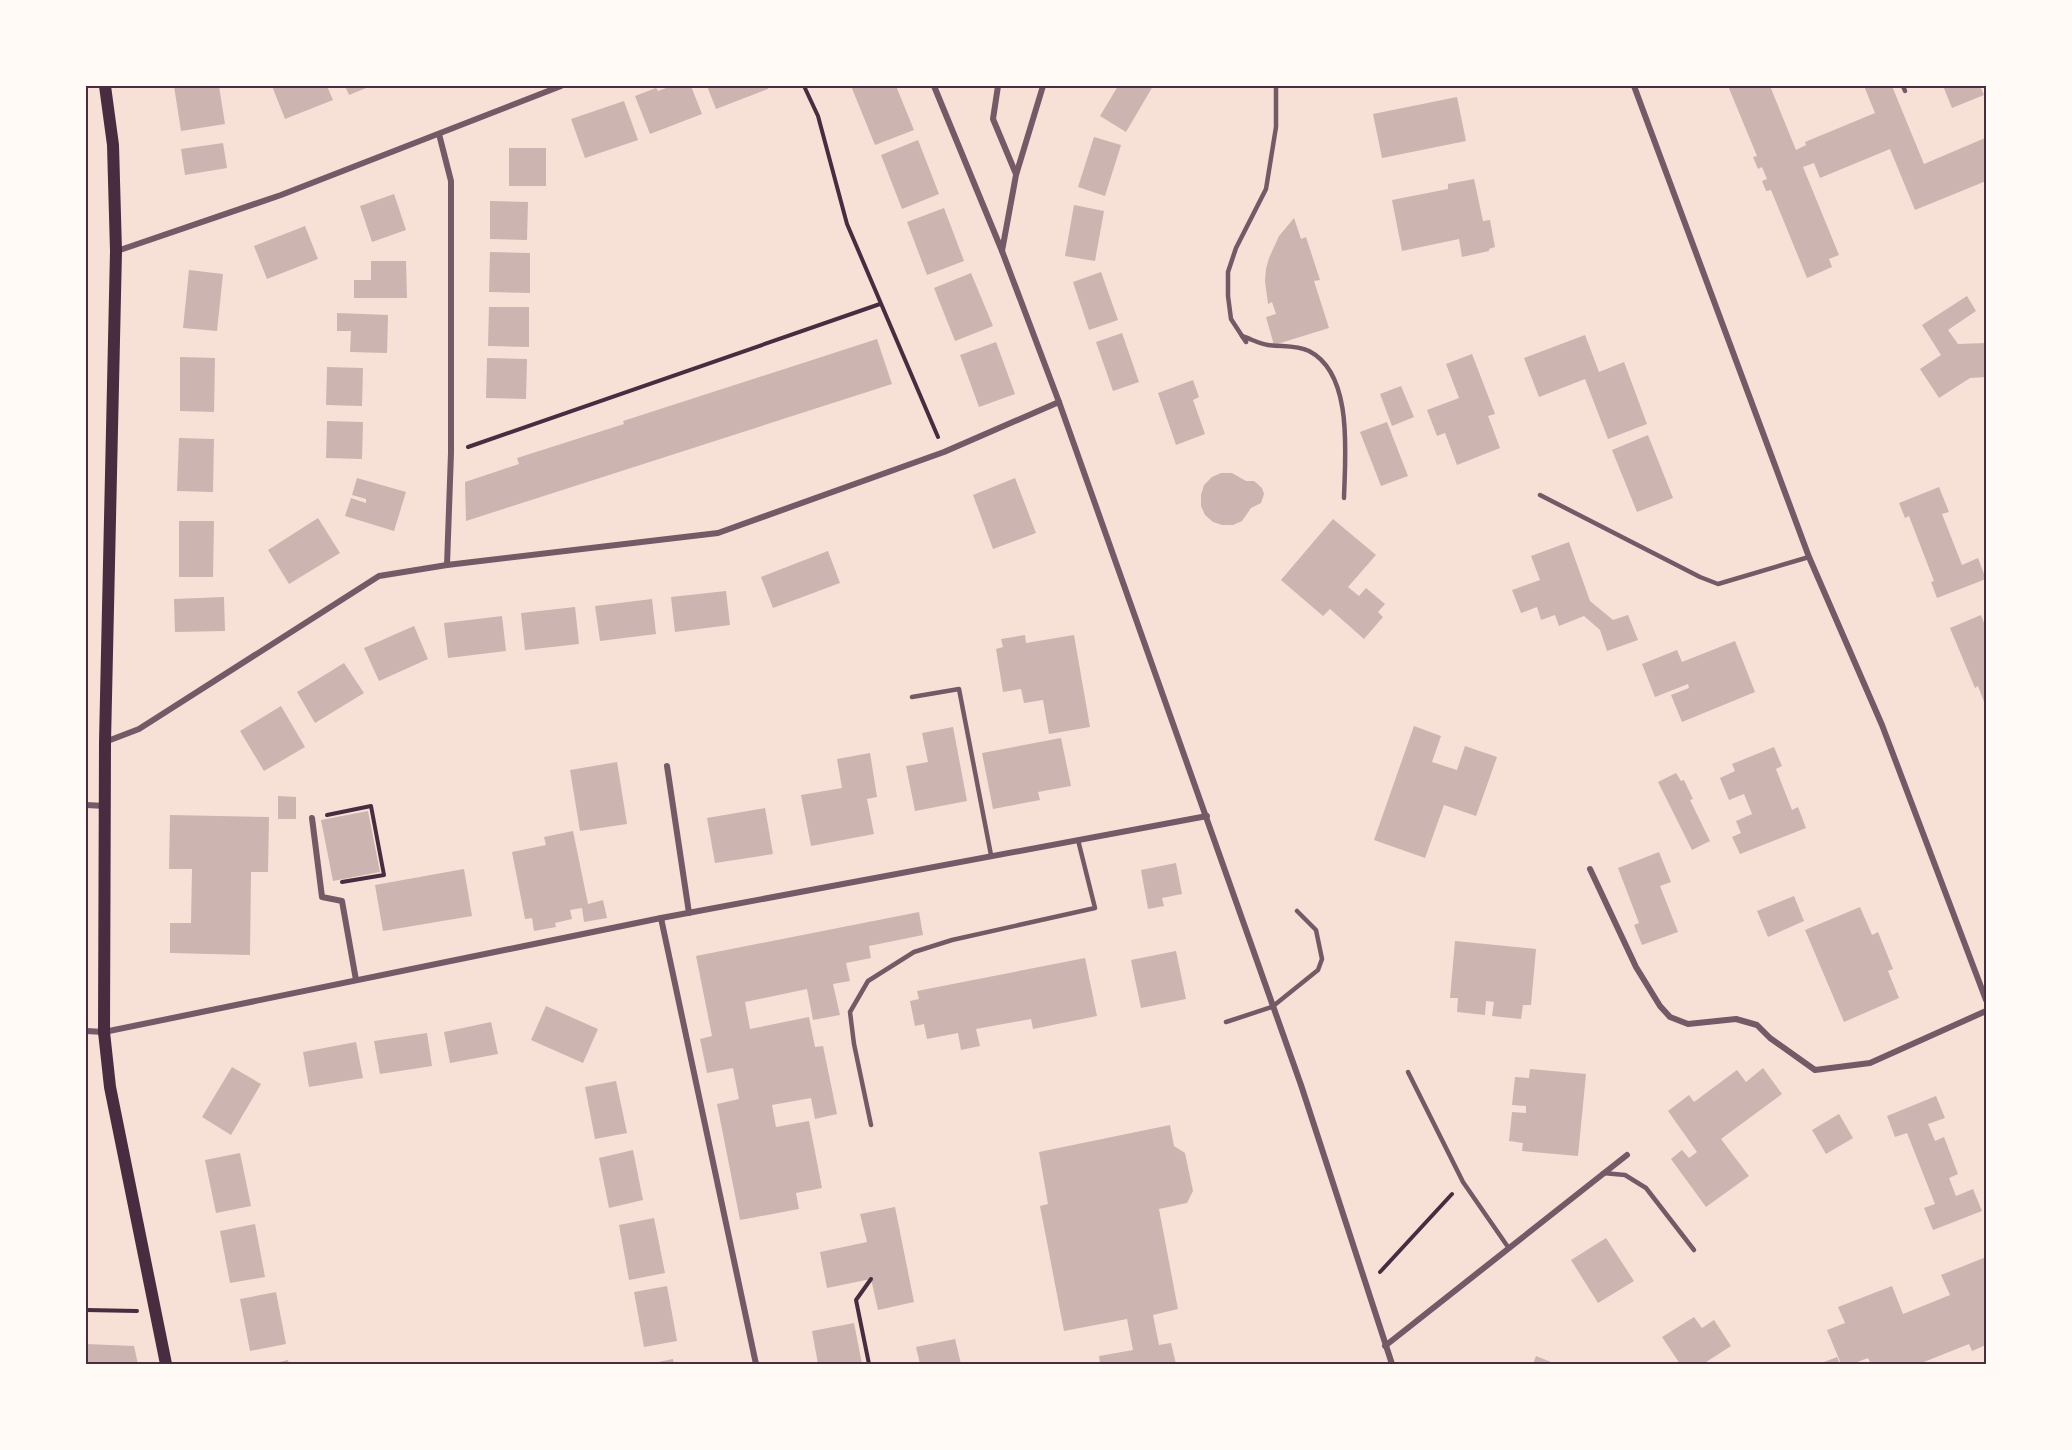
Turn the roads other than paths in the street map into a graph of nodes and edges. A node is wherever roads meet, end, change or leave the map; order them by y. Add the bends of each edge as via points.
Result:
1 (105, 86) edge
2 (561, 86) edge
3 (934, 86) edge
4 (998, 86) edge
5 (1043, 86) edge
6 (1276, 86) edge
7 (1634, 86) edge
8 (439, 134) junction
9 (1016, 175) junction
10 (116, 251) junction
11 (1002, 251) junction
12 (1242, 336) junction
13 (1246, 342) dead end
14 (1059, 402) junction
15 (1540, 495) dead end
16 (1344, 498) dead end
17 (1809, 557) junction
18 (447, 565) junction
19 (912, 697) dead end
20 (105, 742) junction
21 (667, 766) dead end
22 (86, 806) edge
23 (105, 806) junction
24 (1208, 816) junction
25 (312, 818) road end
26 (1078, 840) junction
27 (991, 855) junction
28 (1590, 869) dead end
29 (1298, 911) dead end
30 (689, 913) junction
31 (661, 918) junction
32 (356, 980) junction
33 (1986, 1000) edge
34 (1272, 1007) junction
35 (1986, 1011) edge
36 (1226, 1022) dead end
37 (86, 1031) edge
38 (104, 1032) junction
39 (1408, 1072) dead end
40 (871, 1125) dead end
41 (1628, 1155) dead end
42 (1603, 1173) junction
43 (1508, 1247) junction
44 (1694, 1250) dead end
45 (1385, 1346) junction
46 (166, 1365) edge
47 (756, 1365) edge
48 (1392, 1365) edge

1 - 10 main road via 113,144
2 - 8 street
3 - 11 street
4 - 9 street via 993,118
5 - 9 street
6 - 12 lane via 1276,127 1266,189 1228,272 1231,319
7 - 17 street
8 - 10 street via 281,195
8 - 18 street via 452,181
9 - 11 street
10 - 20 main road
11 - 14 street
12 - 13 lane
12 - 16 lane via 1266,345 1311,352 1334,375 1342,405
14 - 18 street via 944,452 718,533
14 - 24 street
15 - 17 lane via 1718,584
17 - 33 street via 1882,725
18 - 20 street via 379,576 139,729
19 - 27 lane via 959,689
20 - 23 main road
21 - 30 street
22 - 23 street
23 - 38 main road
24 - 26 street
24 - 34 street
25 - 32 street via 322,897 342,901
26 - 27 street
26 - 40 lane via 1095,908 914,952 868,981 850,1012
27 - 30 street
28 - 35 street via 1636,967 1670,1017 1688,1024 1736,1019 1757,1025 1815,1070 1870,1063
29 - 34 lane via 1316,930 1322,959 1318,970
30 - 31 street
31 - 32 street
31 - 47 street
32 - 38 street
34 - 36 lane
34 - 45 street via 1301,1084
37 - 38 street
38 - 46 main road via 110,1087
39 - 43 lane via 1463,1182
41 - 42 street
42 - 43 street
42 - 44 lane via 1625,1175 1646,1188
43 - 45 street
45 - 48 street

